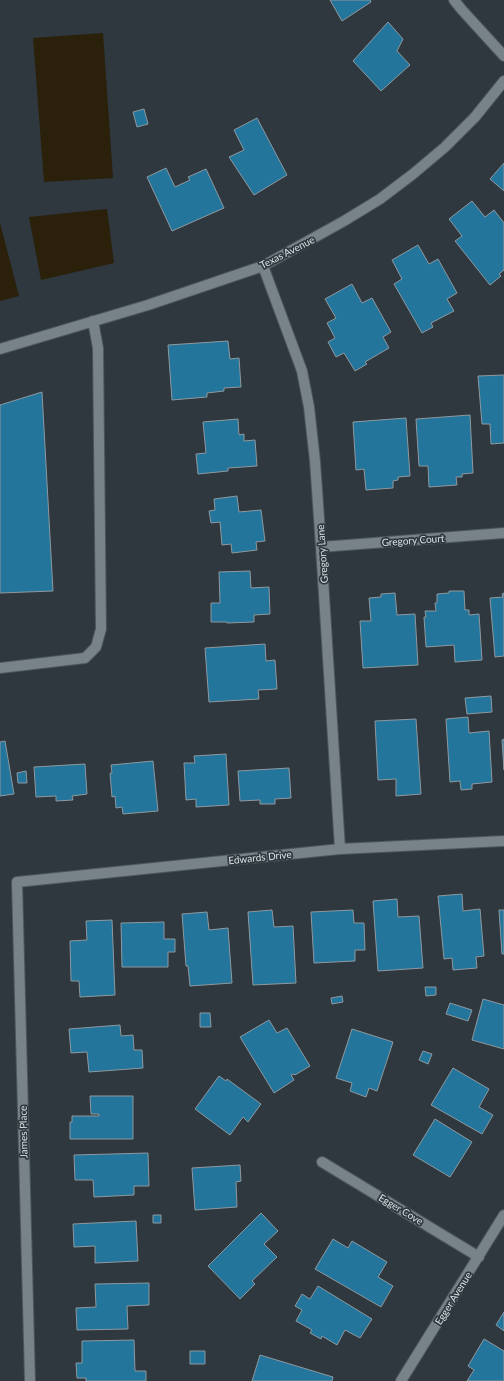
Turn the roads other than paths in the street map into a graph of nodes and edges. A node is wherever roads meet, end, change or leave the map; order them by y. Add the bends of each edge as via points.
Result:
1 (454, 0) edge
2 (504, 56) edge
3 (504, 81) edge
4 (262, 266) junction
5 (93, 322) junction
6 (0, 349) edge
7 (504, 533) edge
8 (321, 547) junction
9 (0, 668) edge
10 (504, 841) edge
11 (340, 849) junction
12 (17, 882) joint
13 (322, 1162) dead end
14 (504, 1215) edge
15 (479, 1257) junction
16 (30, 1381) edge
17 (401, 1381) edge

1 - 2 street
3 - 4 street, Texas Avenue via 475,117 413,174 344,222
4 - 5 street, Texas Avenue
4 - 8 street, Gregory Lane via 302,371 315,461
5 - 6 street, Texas Avenue
5 - 9 street via 98,348 101,629 96,647 85,658
7 - 8 street, Gregory Court
8 - 11 street, Gregory Lane
10 - 11 street, Edwards Drive
11 - 12 street, Edwards Drive
12 - 16 street, James Place
13 - 15 street, Egger Cove
14 - 15 street, Egger Avenue
15 - 17 street, Egger Avenue

